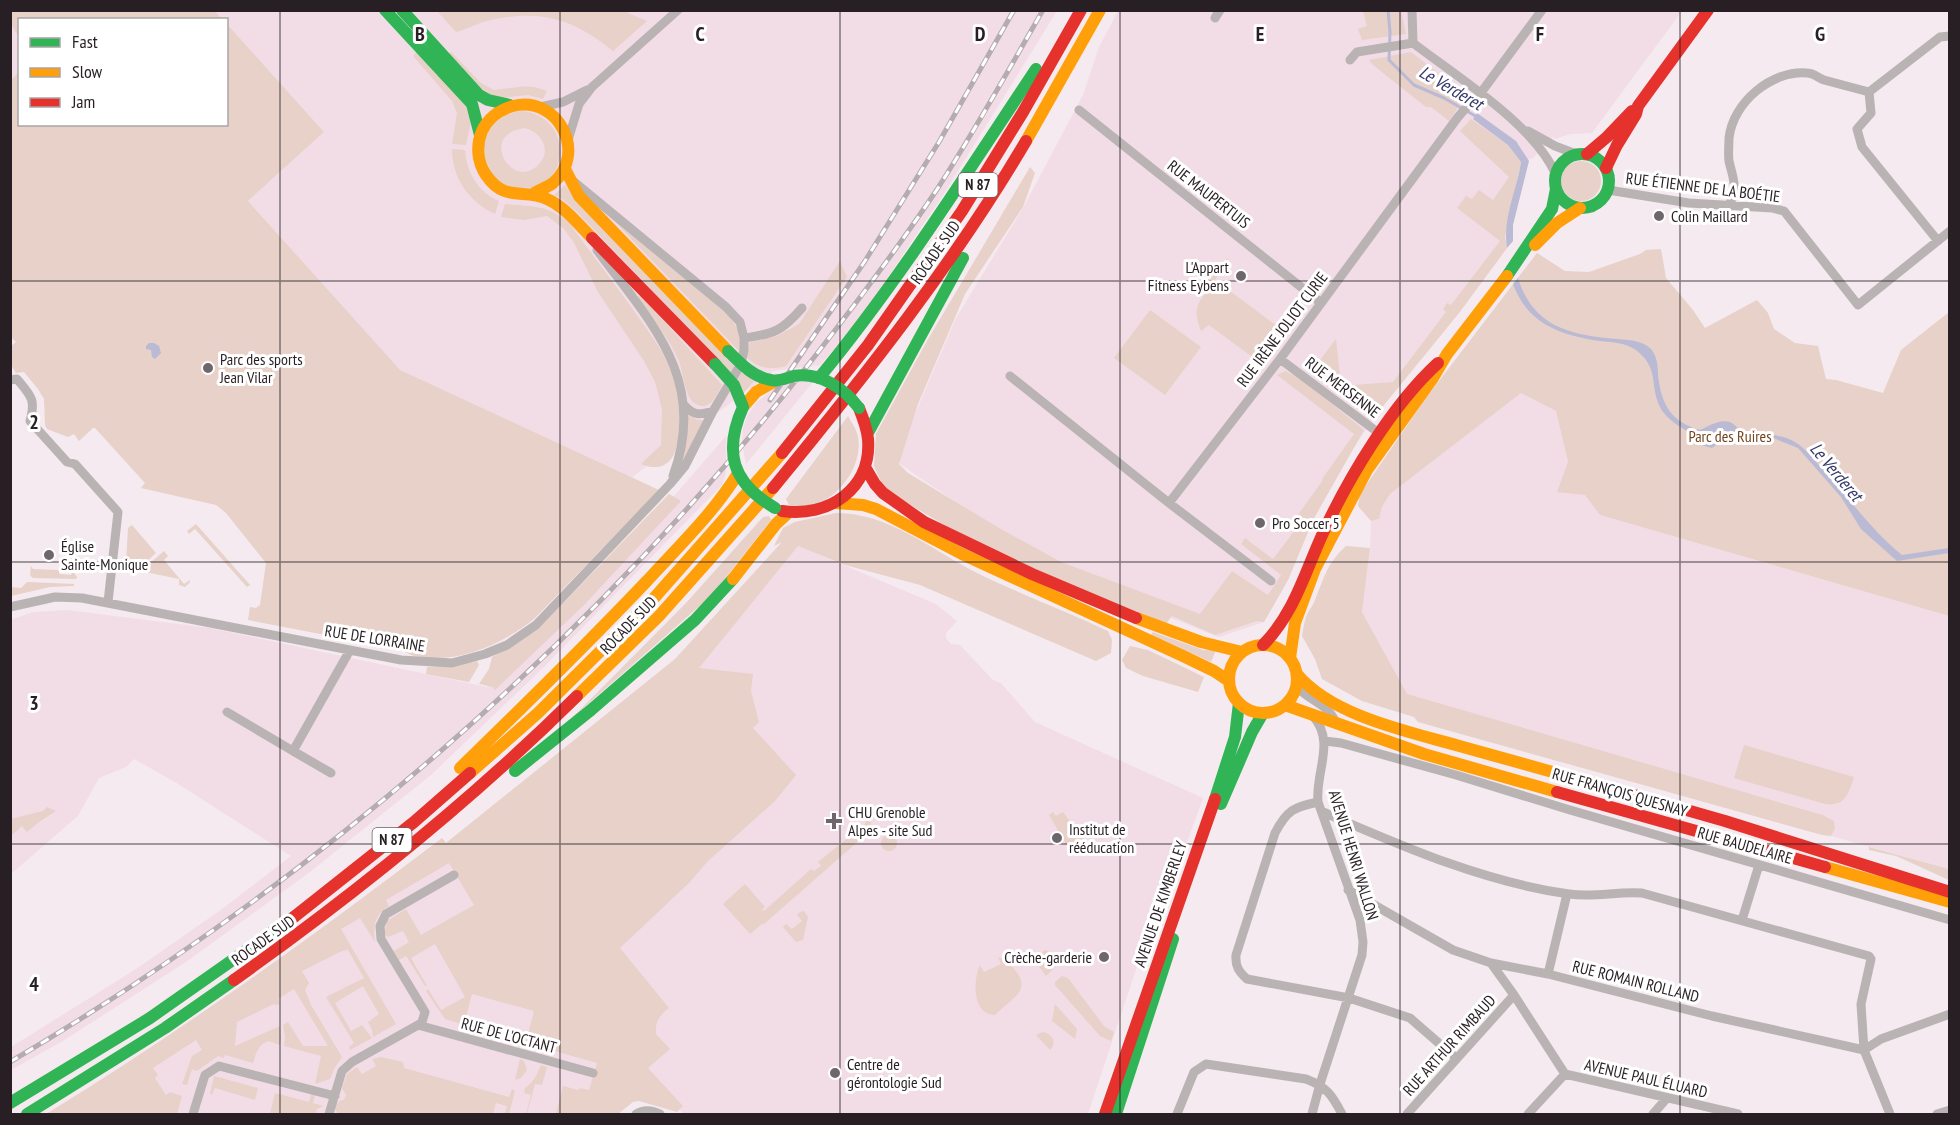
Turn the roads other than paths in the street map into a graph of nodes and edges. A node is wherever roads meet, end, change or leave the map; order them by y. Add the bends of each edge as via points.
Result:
1 (385, 10) edge
2 (402, 10) edge
3 (678, 10) edge
4 (1074, 10) edge
5 (1081, 10) edge
6 (1100, 10) edge
7 (1412, 10) edge
8 (1542, 10) edge
9 (1708, 10) edge
10 (1950, 36) edge
11 (1413, 43) junction
12 (1350, 60) dead end
13 (592, 87) junction
14 (1869, 92) junction
15 (1480, 94) junction
16 (512, 105) junction
17 (540, 107) junction
18 (1636, 109) junction
19 (1079, 110) dead end
20 (1034, 129) junction
21 (1523, 129) junction
22 (480, 135) junction
23 (568, 140) junction
24 (1581, 154) junction
25 (1606, 168) junction
26 (567, 173) junction
27 (1556, 175) junction
28 (1556, 189) junction
29 (1608, 190) junction
30 (533, 194) junction
31 (1730, 206) junction
32 (1580, 208) junction
33 (574, 219) junction
34 (1950, 231) edge
35 (1938, 241) junction
36 (1517, 263) junction
37 (1321, 303) junction
38 (802, 308) dead end
39 (744, 338) junction
40 (1280, 359) junction
41 (1010, 376) dead end
42 (819, 378) junction
43 (10, 380) edge
44 (775, 381) junction
45 (684, 405) junction
46 (743, 406) junction
47 (713, 411) junction
48 (868, 431) junction
49 (1384, 437) junction
50 (865, 467) junction
51 (738, 475) junction
52 (670, 484) junction
53 (836, 503) junction
54 (1169, 503) junction
55 (789, 512) junction
56 (1270, 581) dead end
57 (108, 602) junction
58 (10, 607) edge
59 (1263, 645) junction
60 (350, 650) junction
61 (1242, 652) junction
62 (1290, 658) junction
63 (1297, 680) junction
64 (1229, 681) junction
65 (1333, 702) junction
66 (1239, 703) junction
67 (1284, 705) junction
68 (227, 712) dead end
69 (1263, 713) junction
70 (1328, 732) junction
71 (293, 751) junction
72 (331, 773) dead end
73 (466, 801) junction
74 (1318, 802) junction
75 (1323, 812) junction
76 (1759, 865) junction
77 (454, 875) dead end
78 (1348, 890) junction
79 (1950, 891) edge
80 (1567, 894) junction
81 (1950, 902) edge
82 (300, 912) junction
83 (1742, 920) junction
84 (1950, 920) edge
85 (1491, 963) junction
86 (1548, 974) junction
87 (1514, 995) junction
88 (1349, 998) junction
89 (1950, 1014) edge
90 (417, 1025) junction
91 (1864, 1050) junction
92 (1456, 1058) junction
93 (593, 1073) dead end
94 (1564, 1074) junction
95 (1320, 1084) junction
96 (335, 1096) junction
97 (1667, 1098) junction
98 (10, 1103) edge
99 (1950, 1110) edge
100 (27, 1114) edge
101 (193, 1114) edge
102 (329, 1114) edge
103 (636, 1114) edge
104 (660, 1114) edge
105 (1105, 1114) edge
106 (1116, 1114) edge
107 (1177, 1114) edge
108 (1312, 1114) edge
109 (1342, 1114) edge
110 (1407, 1114) edge
111 (1528, 1114) edge
112 (1653, 1114) edge
113 (1738, 1114) edge
114 (1890, 1114) edge
115 (1937, 1114) edge

1 - 22 main road via 472,104
2 - 16 main road via 479,95
3 - 13 street
4 - 42 main road via 936,223
5 - 82 main road, ROCADE SUD / N 87 via 962,212 826,398 737,506 632,620 520,729 414,822
6 - 20 main road, ROCADE SUD / N 87
7 - 11 street
8 - 15 street, RUE IRÈNE JOLIOT CURIE
9 - 18 main road
10 - 14 street via 1940,37
11 - 12 street via 1357,52
11 - 15 street
13 - 17 street via 563,102
13 - 23 street via 579,104
14 - 31 street via 1808,73 1789,74 1758,89 1742,108 1730,135 1728,158 1734,192
14 - 35 street via 1871,113 1857,129 1862,147
15 - 21 street
15 - 37 street, RUE IRÈNE JOLIOT CURIE via 1458,117
16 - 17 main road
16 - 22 main road via 492,116
17 - 23 main road via 555,116
18 - 24 main road via 1607,137
18 - 25 main road
19 - 37 street, RUE MAUPERTUIS
20 - 48 main road
20 - 73 main road, ROCADE SUD / N 87 via 910,317 778,486 637,640
21 - 24 street
21 - 27 street
22 - 30 main road via 480,163 489,180 504,191
23 - 26 main road
24 - 25 main road via 1599,159
24 - 27 main road via 1562,162
25 - 29 main road
26 - 30 main road via 552,186
26 - 39 street via 726,307 740,322
26 - 44 main road, bridge via 587,204 728,351 748,370
27 - 28 main road
28 - 32 main road via 1563,200
28 - 36 main road via 1552,209
29 - 31 street, RUE ÉTIENNE DE LA BOÉTIE
29 - 32 main road via 1594,205
30 - 33 main road via 556,203
31 - 35 street, RUE ÉTIENNE DE LA BOÉTIE via 1784,211 1858,305
32 - 36 main road via 1557,223
33 - 45 street via 659,335 671,357
33 - 46 main road, bridge via 734,385
34 - 35 street
36 - 49 main road via 1433,378
37 - 40 street, RUE IRÈNE JOLIOT CURIE
38 - 39 street via 788,324 768,335
39 - 47 street, RUE DE LORRAINE via 741,364
40 - 49 street, RUE MERSENNE
40 - 54 street, RUE IRÈNE JOLIOT CURIE
41 - 54 street
42 - 44 main road, bridge via 801,375
42 - 48 main road, bridge via 842,389 859,408
43 - 57 street via 17,379 32,398 30,421 118,512
44 - 46 main road via 756,392
45 - 47 street via 700,414
45 - 52 street via 681,446
46 - 51 main road, bridge via 733,432 732,450
47 - 52 street, RUE DE LORRAINE via 685,466
48 - 50 main road
49 - 59 main road via 1335,508 1289,612
49 - 62 main road via 1316,569 1295,623
50 - 53 main road via 851,490
50 - 61 main road via 876,486 895,502 970,545 1053,585 1182,637
51 - 55 main road, bridge via 752,494
51 - 82 main road via 717,505 592,639 438,789
52 - 60 street, RUE DE LORRAINE via 536,626 507,645 452,663 401,660
53 - 55 main road via 814,511
53 - 64 main road via 876,510
54 - 56 street
55 - 73 main road via 726,588 683,632 476,803
57 - 58 street, RUE DE LORRAINE via 55,597
57 - 60 street, RUE DE LORRAINE
59 - 61 main road
59 - 62 main road via 1278,648
60 - 71 street
61 - 64 main road via 1230,670
62 - 63 main road, RUE FRANÇOIS QUESNAY
63 - 65 main road, RUE FRANÇOIS QUESNAY
63 - 67 main road
63 - 70 street via 1308,698 1334,716
64 - 66 main road
65 - 70 street, AVENUE HENRI WALLON via 1337,717
65 - 79 main road, RUE FRANÇOIS QUESNAY via 1390,726 1725,821
66 - 69 main road
66 - 105 main road, AVENUE DE KIMBERLEY via 1226,768
67 - 69 main road
67 - 70 main road, RUE FRANÇOIS QUESNAY via 1313,716
68 - 71 street
69 - 106 main road, AVENUE DE KIMBERLEY via 1208,835
70 - 74 street, AVENUE HENRI WALLON
70 - 76 street, RUE BAUDELAIRE via 1341,743
70 - 81 main road, RUE FRANÇOIS QUESNAY via 1424,754
71 - 72 street
73 - 100 main road, ROCADE SUD / N 87 via 249,971 157,1034
74 - 75 street, AVENUE HENRI WALLON
74 - 88 street via 1296,806 1275,833 1235,963 1247,979
75 - 78 street, AVENUE HENRI WALLON
75 - 80 street via 1425,856
76 - 83 street
76 - 84 street, RUE BAUDELAIRE
77 - 90 street via 386,914 380,926 381,939 425,1012 423,1022
78 - 85 street, RUE ROMAIN ROLLAND via 1453,950
78 - 88 street, AVENUE HENRI WALLON via 1364,942
80 - 83 street via 1588,897 1642,893
80 - 86 street
82 - 98 main road, ROCADE SUD / N 87 via 166,1006
83 - 91 street via 1871,959 1861,1004
85 - 86 street, RUE ROMAIN ROLLAND
85 - 87 street, RUE ARTHUR RIMBAUD
86 - 91 street, RUE ROMAIN ROLLAND
87 - 92 street, RUE ARTHUR RIMBAUD
87 - 94 street, RUE ARTHUR RIMBAUD
88 - 92 street via 1410,1018
88 - 95 street, AVENUE HENRI WALLON
89 - 91 street via 1881,1039
90 - 93 street, RUE DE L'OCTANT
90 - 96 street via 352,1062 342,1071
91 - 114 street
92 - 110 street, RUE ARTHUR RIMBAUD
94 - 97 street, AVENUE PAUL ÉLUARD
94 - 111 street, AVENUE PAUL ÉLUARD
95 - 107 street via 1206,1064 1194,1072
95 - 108 street, AVENUE HENRI WALLON
95 - 109 street via 1329,1091
96 - 101 street via 219,1066 206,1076
96 - 102 street
97 - 112 street
97 - 113 street, AVENUE PAUL ÉLUARD
99 - 115 street
103 - 104 street

